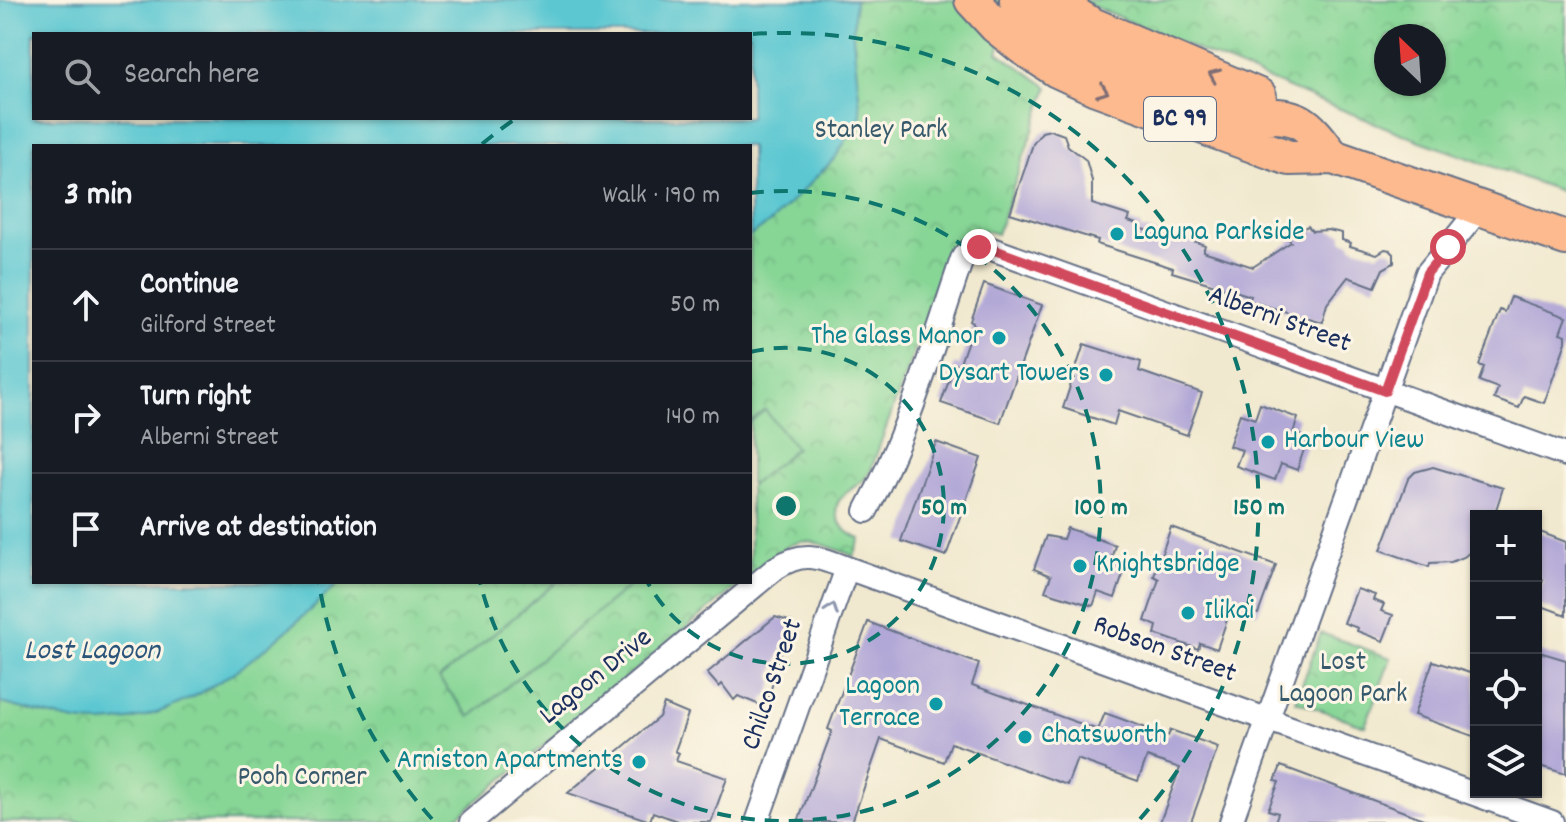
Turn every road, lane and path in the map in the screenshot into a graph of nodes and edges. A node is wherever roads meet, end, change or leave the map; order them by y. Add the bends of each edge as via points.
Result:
1 (972, 0) edge
2 (1017, 0) edge
3 (1051, 0) edge
4 (1281, 114) junction
5 (1333, 157) junction
6 (1480, 208) junction
7 (1566, 238) edge
8 (1385, 391) junction
9 (1566, 455) edge
10 (866, 511) dead end
11 (847, 568) junction
12 (1268, 720) junction
13 (471, 822) edge
14 (757, 822) edge
15 (1231, 822) edge
16 (1552, 822) edge

1 -> 5 highway, BC 99 via 1034,56 1096,88 1289,158
2 - 4 highway, BC 99 via 1072,41 1125,65 1255,117
4 -> 3 highway via 1254,92 1092,25
4 - 5 highway, BC 99 via 1310,126
5 - 6 highway, BC 99
6 - 7 highway, BC 99
6 - 8 street via 1427,273
8 - 9 street, Alberni Street
8 - 10 street, Alberni Street via 989,248 971,249 962,259 911,409
8 - 12 street
11 - 12 street, Robson Street
11 - 13 street, Lagoon Drive via 806,556 776,568
14 -> 11 street, Chilco Street
12 - 15 street
12 - 16 street, Robson Street

